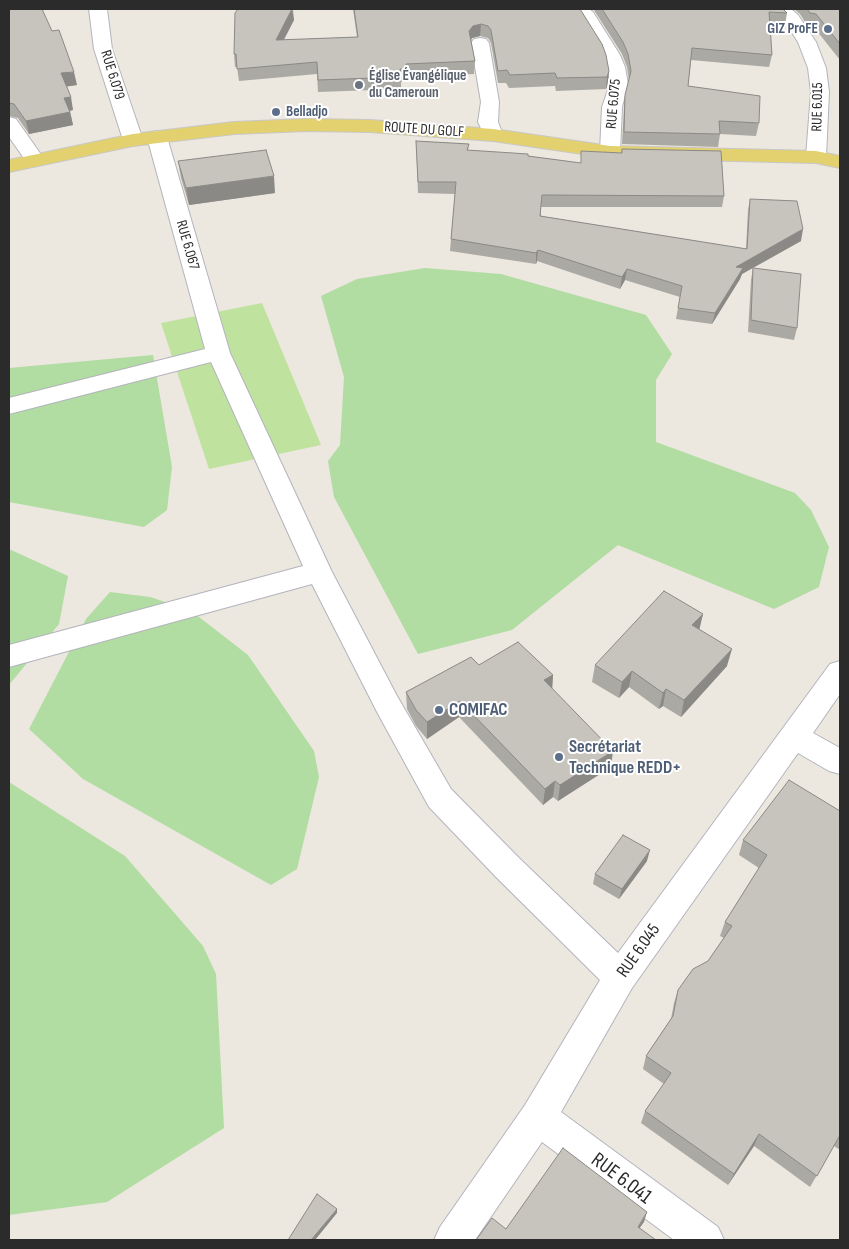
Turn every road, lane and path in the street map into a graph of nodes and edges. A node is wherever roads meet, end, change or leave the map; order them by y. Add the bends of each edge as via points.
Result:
1 (98, 9) edge
2 (579, 9) edge
3 (781, 9) edge
4 (480, 43) dead end
5 (9, 123) edge
6 (493, 135) junction
7 (157, 137) junction
8 (133, 140) junction
9 (610, 152) junction
10 (816, 157) junction
11 (35, 160) junction
12 (840, 162) edge
13 (9, 166) edge
14 (218, 353) junction
15 (9, 406) edge
16 (318, 572) junction
17 (9, 656) edge
18 (840, 672) edge
19 (794, 736) junction
20 (840, 762) edge
21 (620, 977) junction
22 (538, 1117) junction
23 (453, 1240) edge
24 (705, 1240) edge

1 - 8 street, RUE 6.079 via 103,49
2 - 9 street, RUE 6.075 via 588,16 616,67 618,84 612,107
3 - 10 street, RUE 6.015 via 807,42 818,68 820,92
4 - 6 street via 490,102 488,122
5 - 11 street
6 - 7 main road, ROUTE DU GOLF via 306,125 234,128
6 - 9 main road, ROUTE DU GOLF
7 - 8 main road, ROUTE DU GOLF
7 - 14 street, RUE 6.067
8 - 11 main road, ROUTE DU GOLF
9 - 10 main road, ROUTE DU GOLF
10 - 12 main road, ROUTE DU GOLF
11 - 13 main road, ROUTE DU GOLF
14 - 15 street
14 - 16 street, RUE 6.067
16 - 17 street
16 - 21 street, RUE 6.067 via 440,798
18 - 19 street, RUE 6.045
19 - 20 street
19 - 21 street, RUE 6.045
21 - 22 street, RUE 6.045
22 - 23 street, RUE 6.045
22 - 24 street, RUE 6.041

